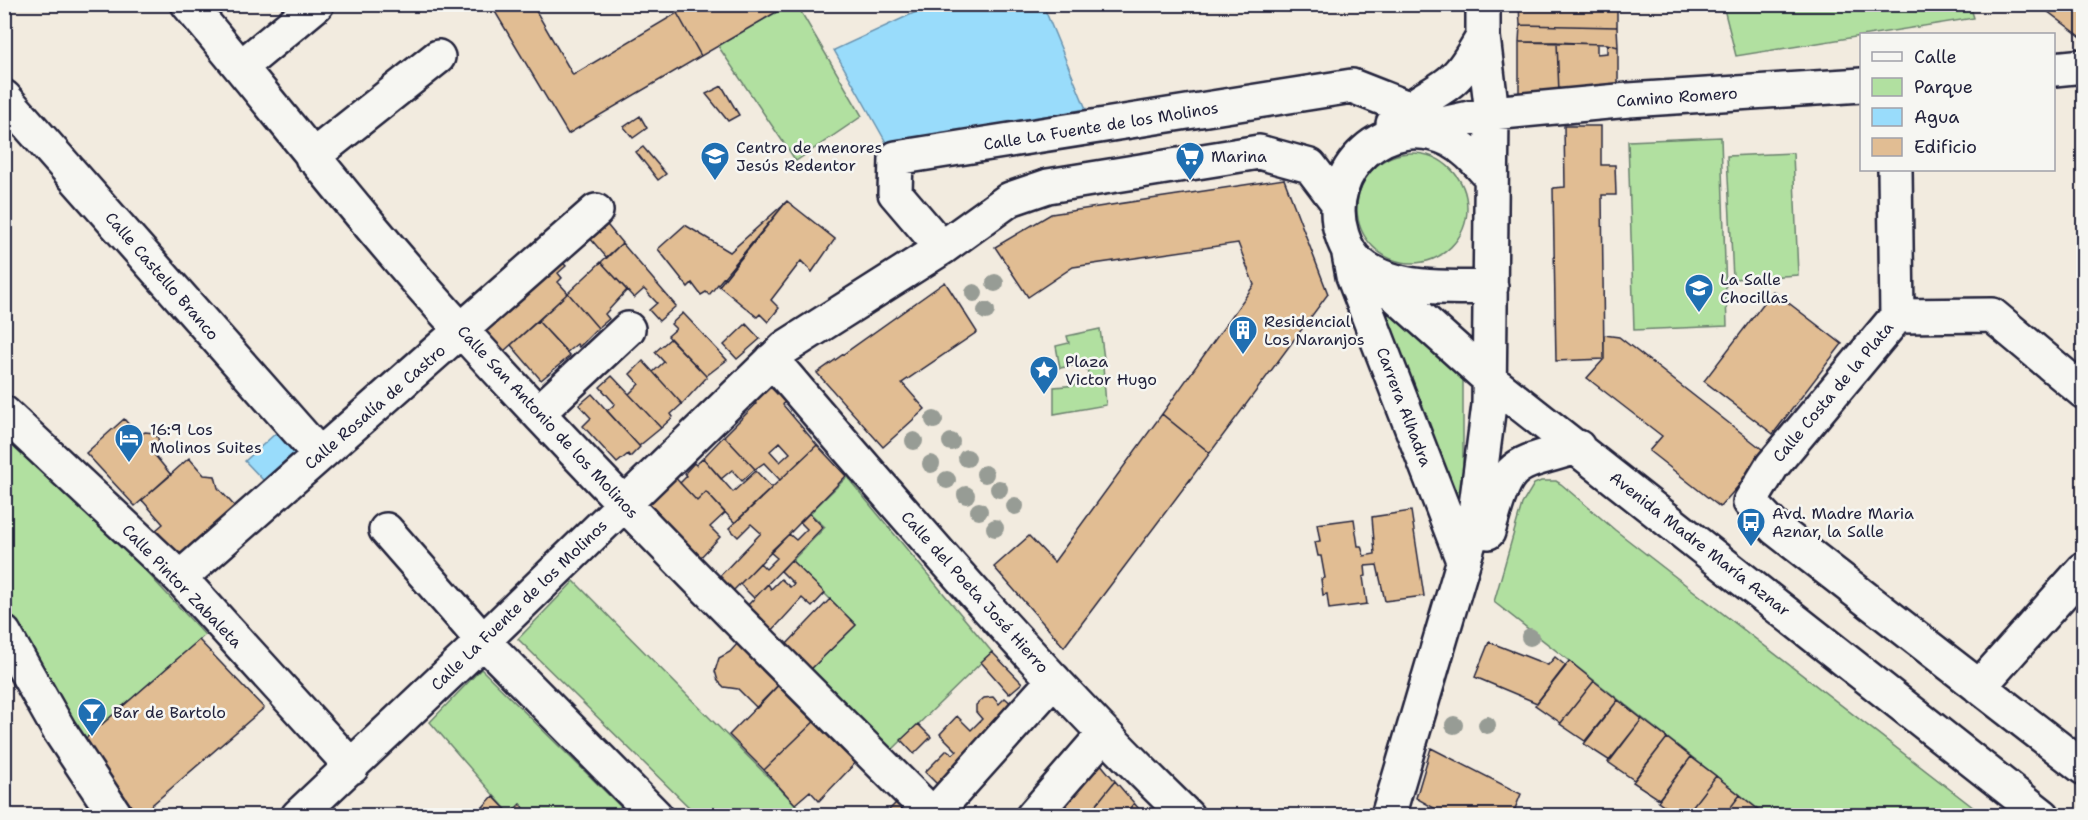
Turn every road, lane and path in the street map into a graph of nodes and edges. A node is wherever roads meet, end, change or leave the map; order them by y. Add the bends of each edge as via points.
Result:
1 (188, 4) edge
2 (317, 4) edge
3 (1483, 4) edge
4 (1483, 37) junction
5 (438, 57) dead end
6 (2084, 66) edge
7 (241, 67) junction
8 (2055, 69) edge
9 (1860, 86) edge
10 (4, 97) edge
11 (1492, 113) junction
12 (1395, 128) junction
13 (312, 157) junction
14 (1895, 171) edge
15 (1491, 177) junction
16 (1338, 202) junction
17 (596, 211) dead end
18 (942, 248) junction
19 (1356, 260) junction
20 (1491, 287) junction
21 (1897, 316) junction
22 (628, 329) dead end
23 (462, 331) junction
24 (772, 360) junction
25 (1490, 380) junction
26 (2084, 392) edge
27 (539, 412) junction
28 (4, 413) edge
29 (1578, 447) junction
30 (319, 454) junction
31 (624, 502) junction
32 (386, 530) dead end
33 (1462, 558) junction
34 (2084, 569) edge
35 (180, 578) junction
36 (4, 633) edge
37 (483, 641) junction
38 (1054, 680) junction
39 (1979, 687) junction
40 (1104, 734) junction
41 (352, 767) junction
42 (2084, 768) edge
43 (933, 815) edge
44 (116, 816) edge
45 (298, 816) edge
46 (656, 816) edge
47 (1033, 816) edge
48 (1187, 816) edge
49 (1388, 816) edge
50 (2043, 816) edge

1 - 7 street, Calle San Antonio de los Molinos
2 - 7 street
3 - 4 street
4 - 11 street
4 - 12 street, Carrera Alhadra via 1459,73
5 - 13 street
6 - 8 street
7 - 13 street, Calle San Antonio de los Molinos
9 - 11 street, Camino Romero
10 - 30 street, Calle Castello Branco
11 - 12 street, Camino Romero
11 - 15 street
12 - 15 street via 1451,141
12 - 16 street, Carrera Alhadra via 1350,167
12 - 18 street, Calle La Fuente de los Molinos via 1352,86 896,158 895,193
13 - 23 street, Calle San Antonio de los Molinos
14 - 21 street, Calle Costa de la Plata
15 - 20 street
16 - 18 street, Calle La Fuente de los Molinos via 1310,166 1259,152 1048,186 1010,199
16 - 19 street, Carrera Alhadra via 1339,225
17 - 23 street, Calle Rosalía de Castro
18 - 24 street, Calle La Fuente de los Molinos via 786,347
19 - 20 street via 1378,274 1421,285
19 - 25 street, Avenida Madre María Aznar
19 - 33 street, Carrera Alhadra via 1353,276
20 - 25 street
21 - 26 street via 1992,315
21 - 39 street, Calle Costa de la Plata via 1772,466 1750,502 1776,529
22 - 27 street
23 - 27 street, Calle San Antonio de los Molinos
23 - 30 street, Calle Rosalía de Castro
24 - 31 street, Calle La Fuente de los Molinos
24 - 38 street, Calle del Poeta José Hierro via 913,525
25 - 29 street, Avenida Madre María Aznar
25 - 33 street via 1473,529
27 - 31 street, Calle San Antonio de los Molinos
28 - 35 street, Calle Pintor Zabaleta
29 - 33 street via 1530,459 1514,468 1501,489 1481,551
29 - 50 street, Avenida Madre María Aznar
30 - 35 street, Calle Rosalía de Castro
31 - 37 street, Calle La Fuente de los Molinos
31 - 43 street, Calle San Antonio de los Molinos
32 - 37 street
33 - 49 street
34 - 39 street
35 - 41 street, Calle Pintor Zabaleta
36 - 44 street via 59,730
37 - 41 street, Calle La Fuente de los Molinos
37 - 46 street
38 - 40 street, Calle del Poeta José Hierro
38 - 43 street
39 - 42 street
40 - 47 street
40 - 48 street, Calle del Poeta José Hierro
41 - 45 street, Calle La Fuente de los Molinos

